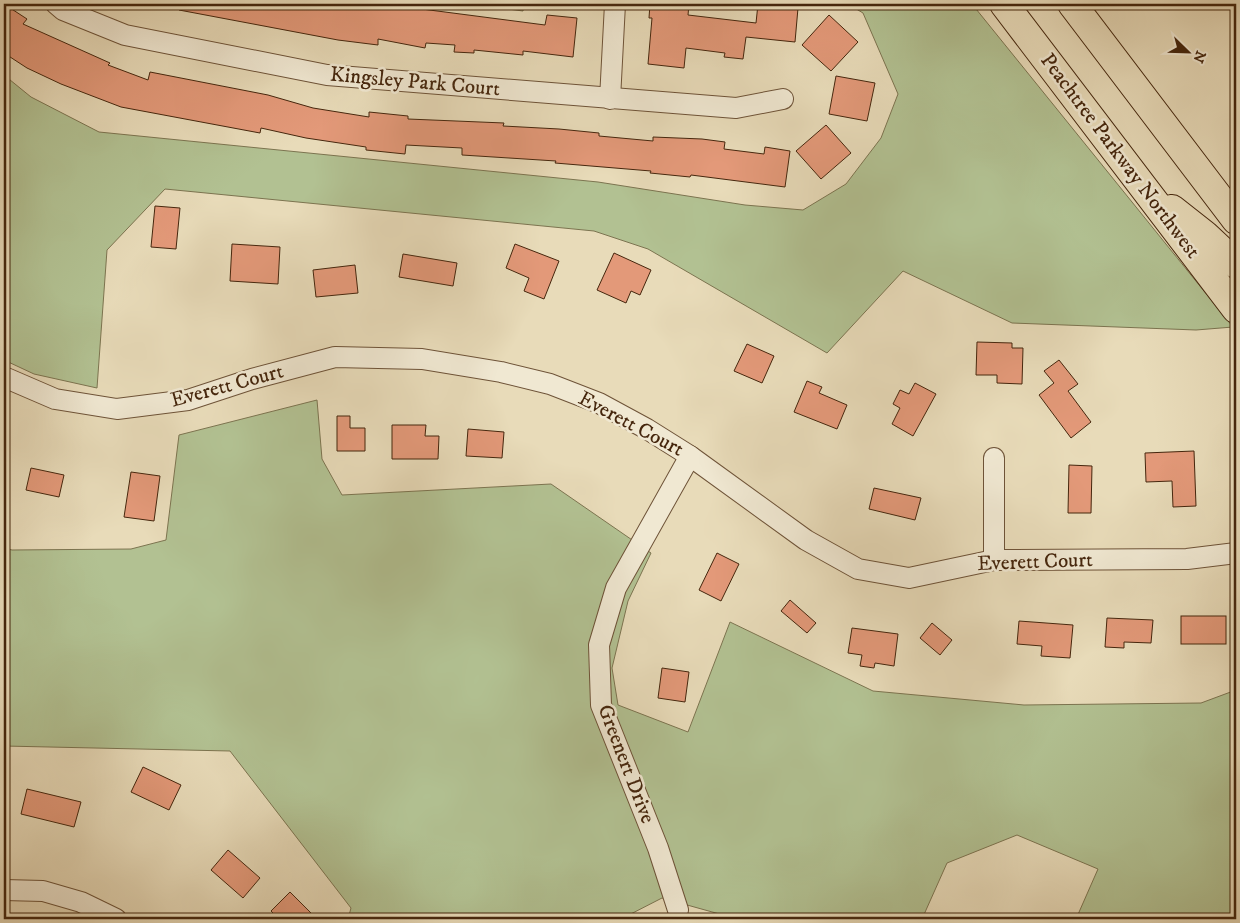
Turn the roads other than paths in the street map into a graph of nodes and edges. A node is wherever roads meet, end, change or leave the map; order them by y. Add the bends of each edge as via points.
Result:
1 (56, 4) edge
2 (615, 4) edge
3 (1004, 4) edge
4 (1072, 4) edge
5 (783, 98) dead end
6 (610, 99) junction
7 (1150, 195) junction
8 (1236, 220) edge
9 (1236, 264) edge
10 (1236, 309) edge
11 (4, 377) edge
12 (690, 456) junction
13 (994, 458) dead end
14 (1236, 554) edge
15 (994, 560) junction
16 (4, 890) edge
17 (678, 910) dead end
18 (116, 919) edge

1 - 6 street, Kingsley Park Court via 63,10 125,35 327,75
2 - 6 street
3 - 7 highway, Peachtree Parkway Northwest
4 - 8 highway
5 - 6 street, Kingsley Park Court via 736,108
7 - 9 highway via 1184,218
7 - 10 highway, Peachtree Parkway Northwest
11 - 12 street, Everett Court via 56,399 117,409 188,400 335,357 422,359 550,384 599,403
12 - 15 street, Everett Court via 806,540 858,569 908,578
12 - 17 street, Greenert Drive via 616,588 599,645 600,705 658,848
13 - 15 street
14 - 15 street, Everett Court via 1187,559
16 - 18 street via 43,891 81,902

